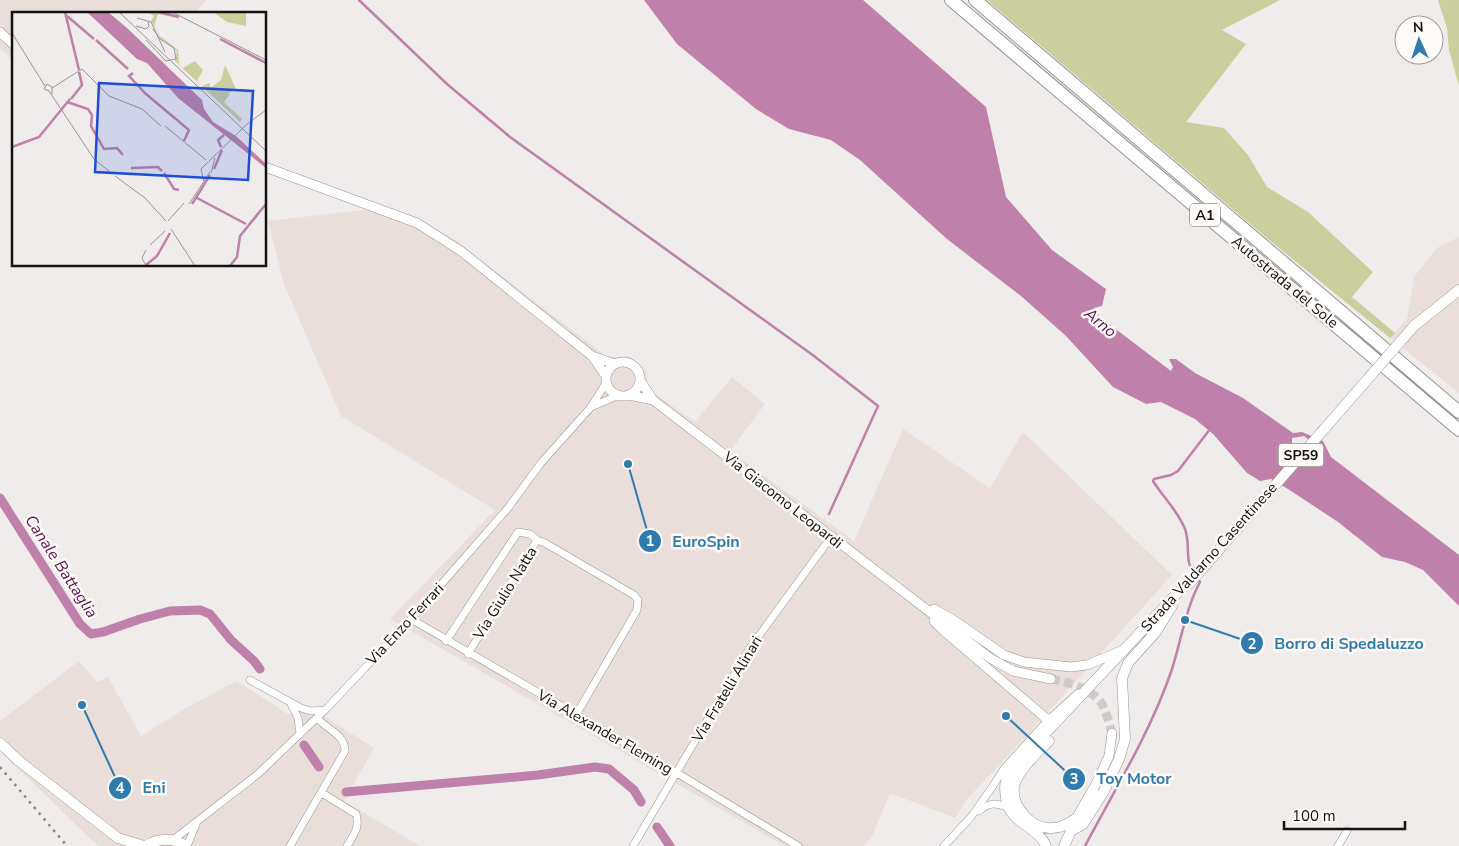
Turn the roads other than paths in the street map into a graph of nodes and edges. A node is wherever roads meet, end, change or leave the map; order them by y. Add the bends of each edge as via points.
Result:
1 (951, 0) edge
2 (975, 0) edge
3 (0, 32) edge
4 (12, 43) edge
5 (266, 167) edge
6 (1459, 290) edge
7 (592, 356) junction
8 (615, 364) junction
9 (606, 380) junction
10 (640, 380) junction
11 (624, 395) junction
12 (653, 400) junction
13 (591, 407) junction
14 (1459, 412) edge
15 (1459, 430) edge
16 (831, 537) junction
17 (537, 540) junction
18 (1189, 584) junction
19 (914, 599) junction
20 (1172, 605) junction
21 (410, 619) junction
22 (446, 641) junction
23 (1123, 650) junction
24 (468, 654) junction
25 (1102, 673) junction
26 (1052, 679) tunnel mouth
27 (250, 680) dead end
28 (290, 703) junction
29 (325, 710) junction
30 (576, 715) junction
31 (317, 718) junction
32 (1048, 720) junction
33 (1112, 733) tunnel mouth
34 (300, 734) junction
35 (0, 743) edge
36 (677, 773) junction
37 (1093, 790) joint
38 (322, 793) junction
39 (1007, 807) junction
40 (971, 817) junction
41 (1077, 818) junction
42 (198, 821) junction
43 (1347, 831) dead end
44 (1071, 832) junction
45 (173, 840) junction
46 (121, 842) edge
47 (144, 846) edge
48 (186, 846) edge
49 (290, 846) edge
50 (347, 846) edge
51 (632, 846) edge
52 (798, 846) edge
53 (944, 846) edge
54 (1046, 846) edge
55 (1064, 846) edge
56 (1338, 846) edge

1 - 15 highway, Autostrada del Sole / A1
2 - 14 highway, Autostrada del Sole / A1
3 - 4 street
5 - 7 street, Via Giacomo Leopardi via 417,223 461,251
6 - 18 main road, Strada Valdarno Casentinese / SP59, bridge via 1414,326
7 - 8 street, Via Giacomo Leopardi
7 - 9 street, Via Giacomo Leopardi
8 - 9 street
8 - 10 street, Via Giacomo Leopardi via 625,363 634,367
9 - 11 street, Via Giacomo Leopardi via 611,391
9 - 13 street, Via Enzo Ferrari
10 - 11 street via 636,389
10 - 12 street, Via Giacomo Leopardi
11 - 12 street, Via Giacomo Leopardi
11 - 13 street
12 - 16 street, Via Giacomo Leopardi
13 - 21 street, Via Enzo Ferrari
16 - 19 street, Via Giacomo Leopardi
16 - 36 street, Via Fratelli Alinari via 750,648
17 - 22 street via 530,534 518,532
17 - 24 street, Via Giulio Natta
17 - 30 street, Via Giulio Natta via 638,600 637,610
18 - 20 main road
18 - 23 main road, Strada Valdarno Casentinese / SP59
19 - 23 street, Via Giacomo Leopardi via 952,619 1004,655 1024,662 1087,665
19 - 26 street, Via Giacomo Leopardi via 990,658 1013,671
19 - 32 street, Via Giacomo Leopardi via 944,631
20 - 41 main road via 1020,772 1014,785 1016,803 1040,826 1050,829
20 - 44 main road via 1155,633 1128,663 1122,678 1125,739 1119,759 1083,824
21 - 22 street, Via Alexander Fleming
21 - 29 street, Via Enzo Ferrari
22 - 24 street, Via Alexander Fleming
23 - 25 main road, Strada Valdarno Casentinese / SP59
24 - 30 street, Via Alexander Fleming
25 - 32 street
25 - 39 main road, Strada Valdarno Casentinese / SP59 via 1010,771 1004,785
27 - 28 street
28 - 29 street via 311,711
28 - 34 street via 298,718
29 - 31 street, Via Enzo Ferrari
30 - 36 street, Via Alexander Fleming
31 - 34 street, Via Enzo Ferrari
31 - 38 street via 345,744 344,756
32 - 40 street via 1003,770
33 - 37 street via 1109,756
34 - 42 street, Via Enzo Ferrari via 258,774
35 - 46 main road
36 - 51 street, Via Fratelli Alinari
36 - 52 street, Via Alexander Fleming
37 - 41 main road
38 - 49 street
38 - 50 street via 356,814 358,828
39 - 40 street via 994,803 984,806
39 - 54 main road via 1044,840
40 - 53 street
41 - 44 main road
42 - 45 street, Via Enzo Ferrari
42 - 48 street
43 - 56 street
44 - 55 main road
45 - 47 main road via 153,841
45 - 48 main road
46 - 47 main road

